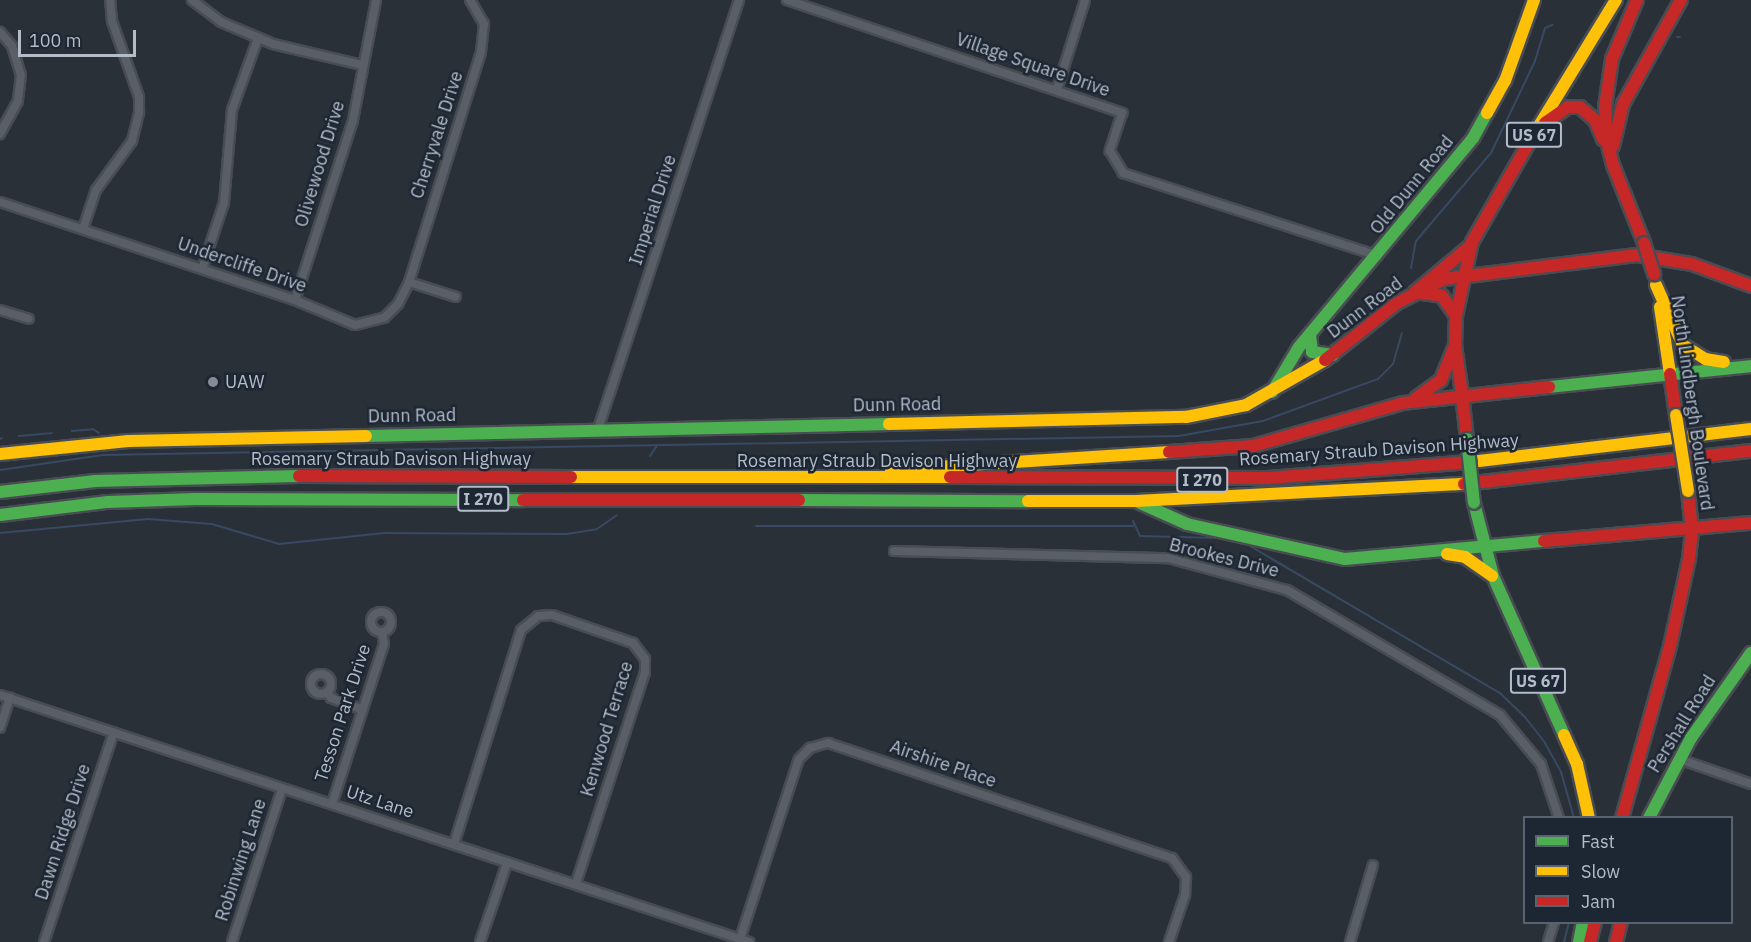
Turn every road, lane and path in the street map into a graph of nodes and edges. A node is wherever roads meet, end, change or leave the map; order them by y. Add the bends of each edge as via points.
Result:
1 (110, 0) edge
2 (192, 0) edge
3 (376, 0) edge
4 (470, 0) edge
5 (739, 0) edge
6 (788, 0) edge
7 (1085, 0) edge
8 (1534, 0) edge
9 (1616, 0) edge
10 (1636, 0) edge
11 (1681, 0) edge
12 (0, 32) edge
13 (258, 38) junction
14 (362, 65) junction
15 (1056, 89) junction
16 (1538, 128) junction
17 (0, 135) edge
18 (1613, 165) junction
19 (0, 201) edge
20 (83, 230) junction
21 (1472, 242) junction
22 (1378, 256) junction
23 (202, 269) junction
24 (1462, 276) junction
25 (1655, 280) junction
26 (409, 282) junction
27 (1751, 286) edge
28 (1415, 292) junction
29 (456, 297) dead end
30 (295, 300) junction
31 (0, 310) edge
32 (1456, 316) junction
33 (29, 319) dead end
34 (1310, 335) junction
35 (1455, 345) junction
36 (1299, 347) junction
37 (1333, 355) junction
38 (1751, 364) edge
39 (1670, 374) junction
40 (1302, 375) junction
41 (1271, 393) junction
42 (1461, 394) junction
43 (1431, 399) junction
44 (1409, 402) junction
45 (598, 429) junction
46 (1751, 429) edge
47 (1751, 452) edge
48 (0, 454) edge
49 (802, 477) junction
50 (0, 492) edge
51 (1136, 501) junction
52 (0, 515) edge
53 (1751, 523) edge
54 (1692, 531) junction
55 (1482, 545) junction
56 (894, 551) dead end
57 (1420, 553) junction
58 (1493, 576) junction
59 (382, 632) dead end
60 (1751, 653) edge
61 (327, 692) dead end
62 (0, 695) edge
63 (10, 698) junction
64 (362, 709) junction
65 (0, 728) edge
66 (114, 732) junction
67 (1678, 759) junction
68 (1751, 784) edge
69 (282, 789) junction
70 (332, 804) junction
71 (1557, 816) edge
72 (1589, 816) edge
73 (1623, 816) edge
74 (1650, 816) edge
75 (454, 844) junction
76 (507, 863) junction
77 (1373, 865) dead end
78 (576, 884) junction
79 (1553, 924) edge
80 (1583, 924) edge
81 (1594, 924) edge
82 (1620, 924) edge
83 (744, 940) edge
84 (44, 942) edge
85 (232, 942) edge
86 (480, 942) edge
87 (1169, 942) edge
88 (1350, 942) edge
89 (1548, 942) edge
90 (1579, 942) edge
91 (1590, 942) edge
92 (1616, 942) edge

1 - 20 street via 112,21 139,97 140,112 132,141 96,190
2 - 13 street via 221,22
3 - 14 street, Olivewood Drive
4 - 26 street, Cherryvale Drive via 480,13 484,38
5 - 45 street, Imperial Drive
6 - 15 street, Village Square Drive
7 - 15 street
8 - 22 main road, Old Dunn Road via 1505,81 1484,120
9 - 16 main road, US 67
10 - 18 main road, North Lindbergh Boulevard via 1606,81 1606,137
11 - 18 main road via 1623,104 1612,142
12 - 17 street via 12,46 21,75 18,101
13 - 14 street via 294,51
13 - 23 street via 232,110 224,203
14 - 30 street, Olivewood Drive via 353,120
15 - 22 street, Village Square Drive via 1122,113 1110,151 1123,172
16 - 18 main road via 1568,107 1580,106 1595,120
16 - 21 main road, US 67
18 - 25 main road, North Lindbergh Boulevard, bridge
19 - 20 street, Undercliffe Drive
20 - 23 street, Undercliffe Drive
21 - 24 main road, US 67
21 - 28 main road
22 - 34 main road, Old Dunn Road
23 - 30 street, Undercliffe Drive
24 - 27 main road, Dunn Road via 1637,255 1692,264
24 - 28 main road, Dunn Road
24 - 32 main road, US 67
25 - 38 main road via 1674,332 1683,345 1705,359
25 - 39 main road, North Lindbergh Boulevard
26 - 29 street
26 - 30 street, Undercliffe Drive via 391,312 364,324 345,322
28 - 32 main road via 1442,297
28 - 37 main road, Dunn Road
31 - 33 street
32 - 35 main road, US 67
34 - 36 main road, Old Dunn Road
34 - 37 main road via 1312,352
35 - 42 main road, US 67
35 - 43 main road via 1447,385
35 - 44 main road via 1441,380
36 - 40 main road via 1296,368
36 - 41 main road, Old Dunn Road
37 - 40 main road, Dunn Road
38 - 39 main road
39 - 42 main road
39 - 54 main road, North Lindbergh Boulevard, bridge
40 - 41 main road, Dunn Road
41 - 45 main road, Dunn Road via 1223,411 1169,418
42 - 43 main road
42 - 55 main road, US 67, bridge
43 - 44 main road
44 - 49 main road via 1253,446
45 - 48 main road, Dunn Road via 128,441
46 - 49 main road, Rosemary Straub Davison Highway / I 270 via 1412,469 1268,478
47 - 51 main road, Rosemary Straub Davison Highway / I 270 via 1474,484
49 - 50 main road, Rosemary Straub Davison Highway / I 270 via 169,477
51 - 52 main road, Rosemary Straub Davison Highway / I 270 via 195,499 98,503
51 - 57 main road via 1187,524 1345,559
53 - 54 main road
54 - 55 main road
54 - 73 main road, North Lindbergh Boulevard via 1670,646
55 - 57 main road
55 - 58 main road, US 67
56 - 71 street, Brookes Drive via 1168,558 1276,586 1500,715 1541,764
57 - 58 main road via 1465,557
58 - 72 main road, US 67 via 1577,764
59 - 64 street, Tesson Park Drive via 384,644
60 - 67 main road, Pershall Road
61 - 64 street via 332,698
62 - 63 street, Utz Lane
63 - 65 street
63 - 66 street, Utz Lane
64 - 70 street, Tesson Park Drive
66 - 69 street, Utz Lane
66 - 84 street, Dawn Ridge Drive
67 - 68 street
67 - 74 main road, Pershall Road
69 - 70 street, Utz Lane
69 - 85 street, Robinwing Lane
70 - 75 street, Utz Lane
75 - 76 street, Utz Lane
75 - 78 street, Kenwood Terrace via 521,630 538,616 552,615 633,643 645,659 645,672
76 - 78 street, Utz Lane
76 - 86 street
77 - 88 street
78 - 83 street, Utz Lane
79 - 89 street
80 - 90 main road
81 - 91 main road
82 - 92 main road
83 - 87 street, Airshire Place via 799,759 810,748 828,742 1172,858 1185,876 1185,895

